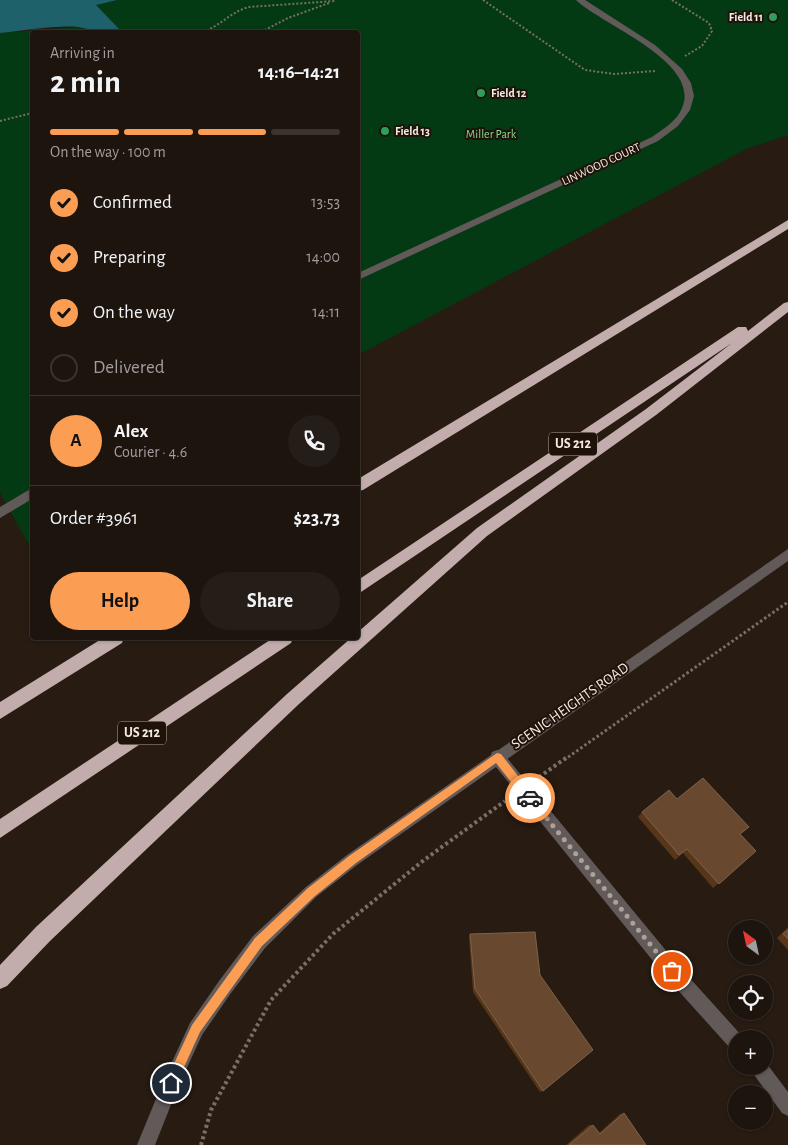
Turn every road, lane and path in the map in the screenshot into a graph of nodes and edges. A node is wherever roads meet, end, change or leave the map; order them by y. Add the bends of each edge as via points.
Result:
1 (336, 0) edge
2 (483, 0) edge
3 (580, 0) edge
4 (672, 0) edge
5 (209, 30) edge
6 (265, 30) edge
7 (672, 62) junction
8 (30, 114) edge
9 (0, 121) edge
10 (788, 224) edge
11 (360, 276) edge
12 (788, 299) edge
13 (788, 306) edge
14 (360, 485) edge
15 (30, 494) edge
16 (0, 513) edge
17 (788, 554) edge
18 (360, 587) edge
19 (788, 602) edge
20 (113, 640) edge
21 (281, 640) edge
22 (360, 640) edge
23 (360, 640) edge
24 (0, 712) edge
25 (497, 757) junction
26 (522, 789) junction
27 (0, 829) edge
28 (0, 979) edge
29 (728, 1033) edge
30 (766, 1075) edge
31 (788, 1107) edge
32 (146, 1145) edge
33 (201, 1145) edge

1 - 5 path via 249,7
1 - 6 path
2 - 7 path via 585,70 614,74 658,71
3 - 7 street, LINWOOD COURT
4 - 7 path via 709,23 712,30 703,45
7 - 11 street, LINWOOD COURT via 686,81 689,102 681,118 667,131
8 - 9 path
10 - 14 highway
12 - 18 highway, US 212
13 - 23 highway via 651,412 482,532
15 - 16 street
17 - 25 street, SCENIC HEIGHTS ROAD
19 - 26 path
20 - 24 highway
21 - 27 highway, US 212
22 - 28 highway via 43,934
25 - 26 street
25 - 32 street, SCENIC HEIGHTS ROAD via 352,860 311,892 259,942 196,1029
26 - 29 street via 672,971
26 - 33 path via 424,860 333,934 271,1000 212,1110
30 - 31 street

